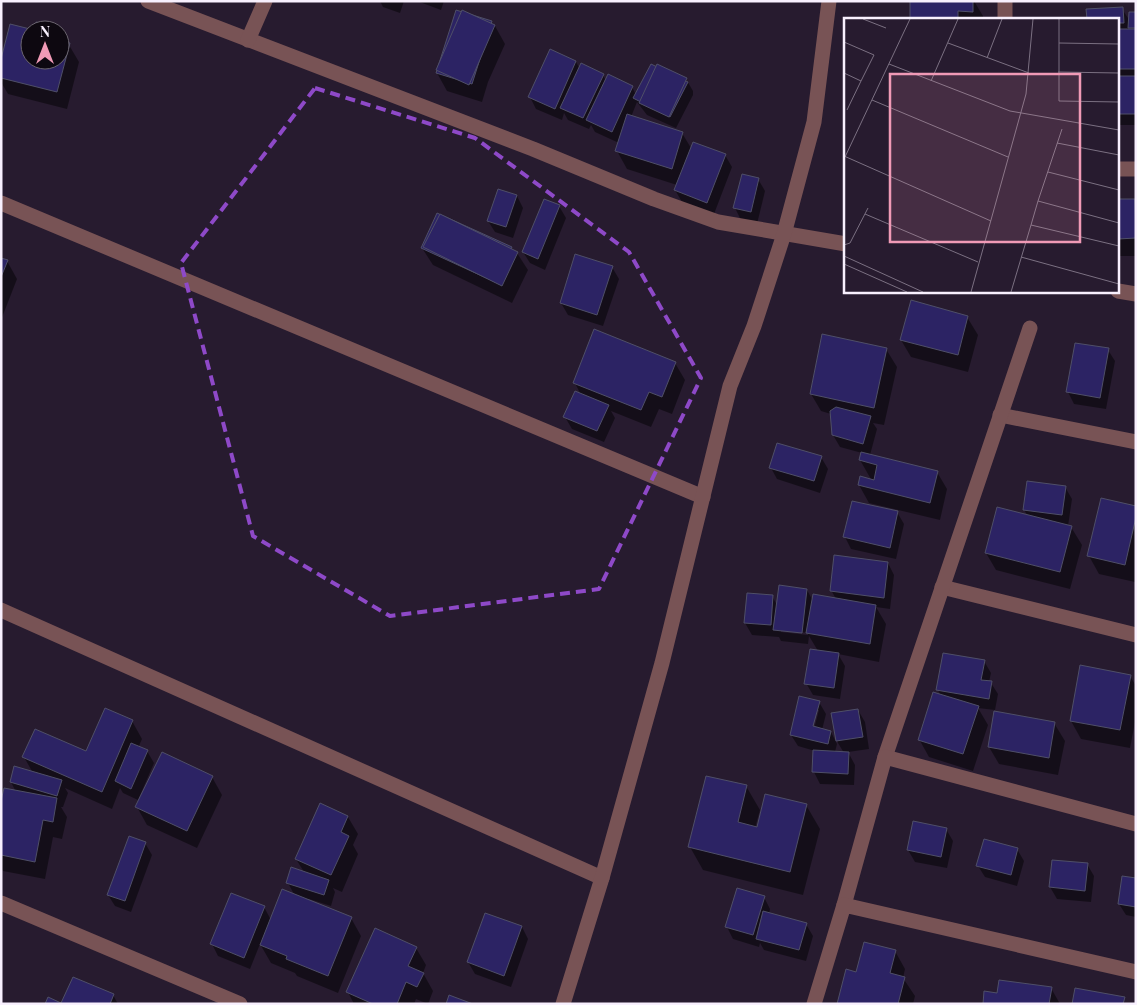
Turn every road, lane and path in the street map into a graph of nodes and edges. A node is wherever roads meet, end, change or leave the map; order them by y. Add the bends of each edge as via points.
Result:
1 (148, 1) edge
2 (265, 1) edge
3 (829, 1) edge
4 (1005, 1) edge
5 (1005, 18) edge
6 (248, 40) junction
7 (1120, 169) edge
8 (1136, 170) edge
9 (1, 203) edge
10 (784, 234) junction
11 (844, 244) edge
12 (1120, 290) edge
13 (1136, 294) edge
14 (1030, 328) dead end
15 (1000, 415) junction
16 (1136, 442) edge
17 (703, 498) junction
18 (942, 587) junction
19 (1, 610) edge
20 (1136, 635) edge
21 (885, 757) junction
22 (1136, 824) edge
23 (602, 878) junction
24 (1, 903) edge
25 (844, 905) junction
26 (1136, 972) edge
27 (240, 1004) edge
28 (564, 1004) edge
29 (814, 1004) edge

1 - 6 street
2 - 6 street
3 - 10 street via 814,122
4 - 5 street
6 - 10 street via 718,222
7 - 8 street
9 - 17 street
10 - 11 street
10 - 17 street via 754,326 730,386
12 - 13 street
14 - 15 street
15 - 16 street
15 - 18 street
17 - 23 street via 662,663
18 - 20 street
18 - 21 street
19 - 23 street
21 - 22 street
21 - 25 street
23 - 28 street
24 - 27 street
25 - 26 street
25 - 29 street

